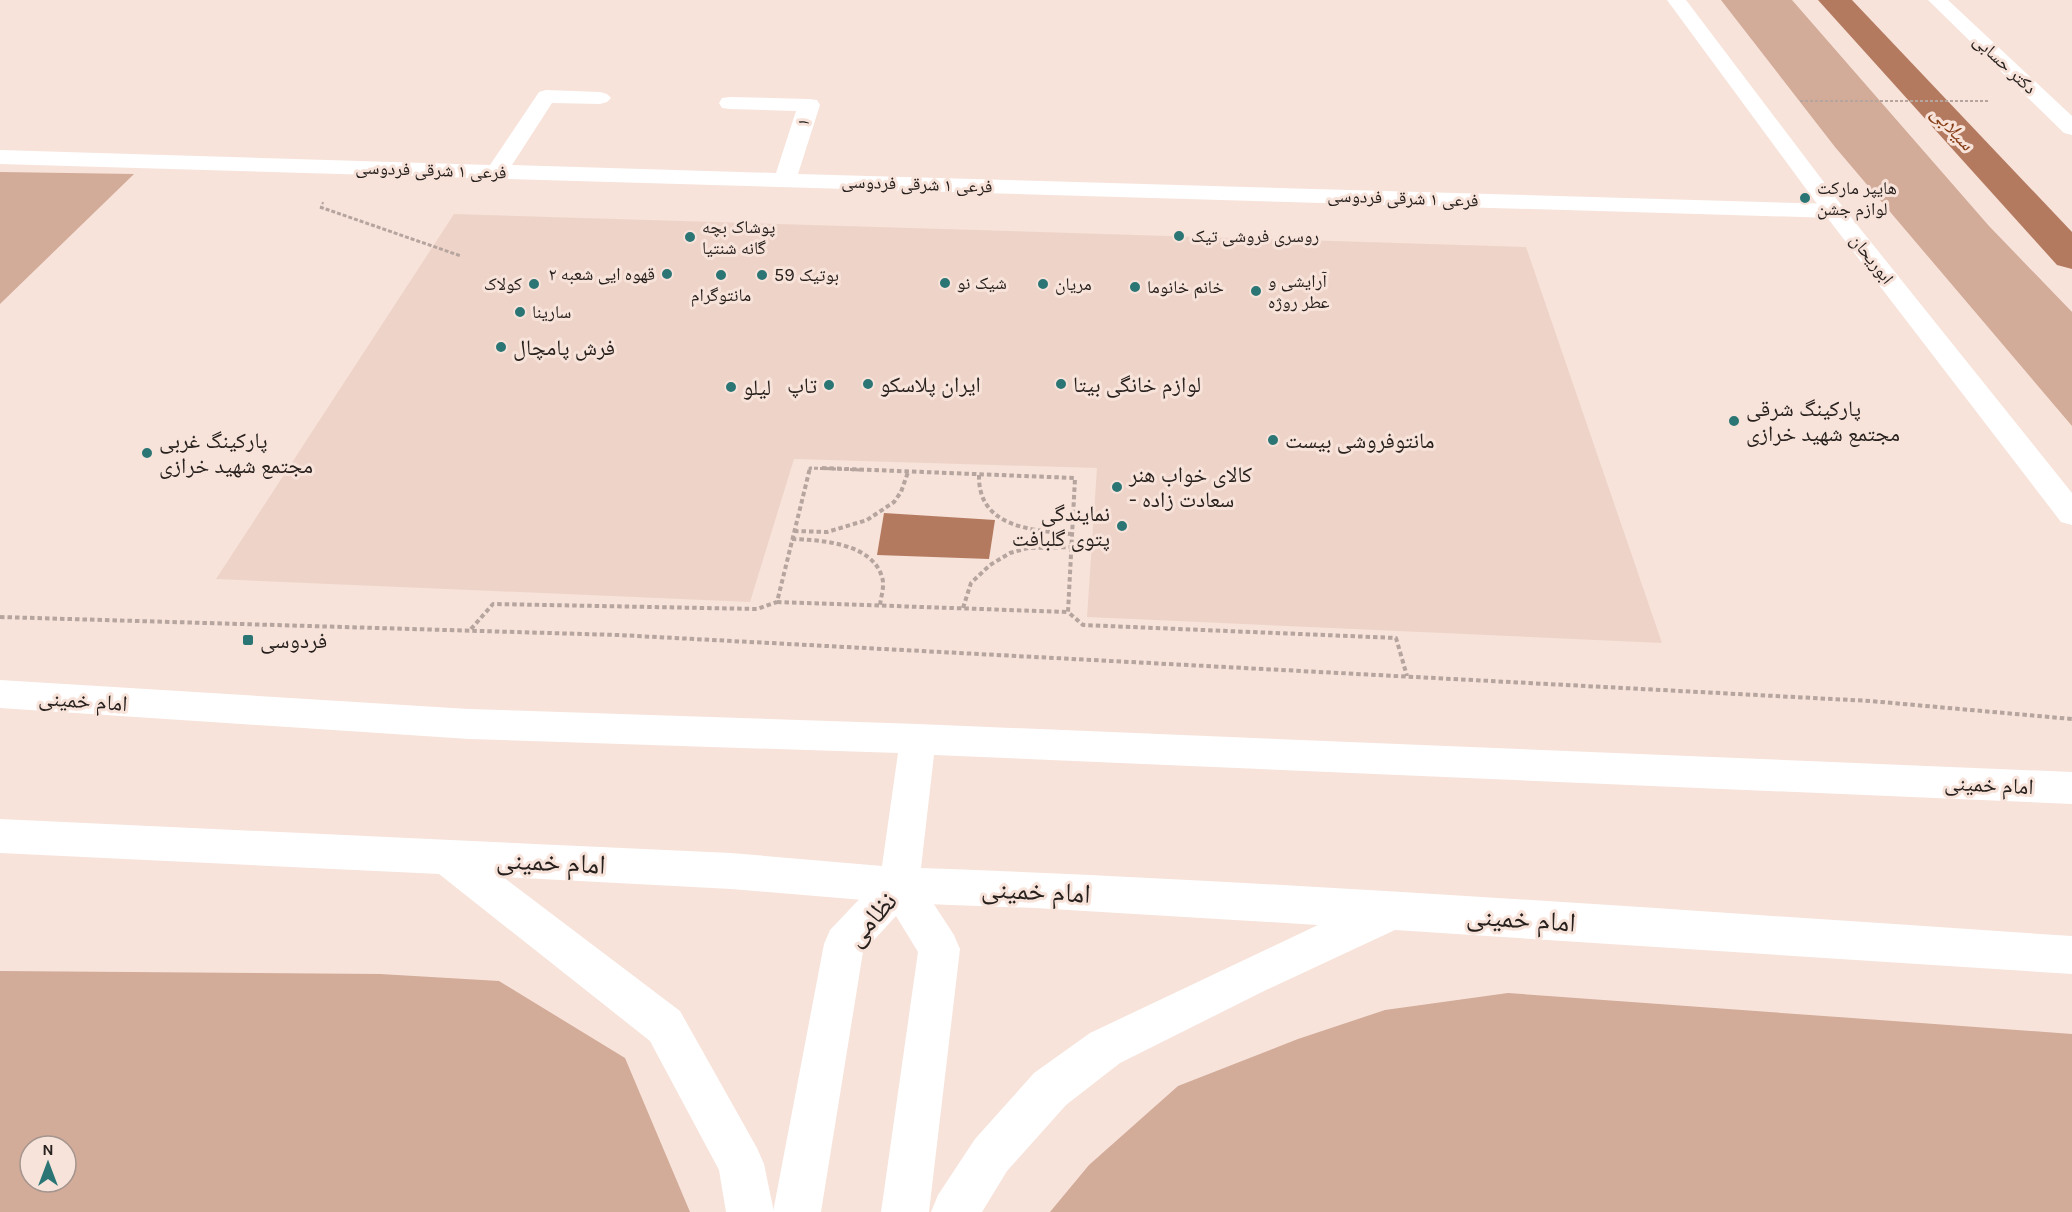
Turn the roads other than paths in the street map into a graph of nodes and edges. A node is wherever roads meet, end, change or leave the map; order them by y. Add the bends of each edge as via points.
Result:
1 (1677, 0) edge
2 (1937, 0) edge
3 (600, 98) dead end
4 (730, 102) dead end
5 (2072, 128) edge
6 (0, 157) edge
7 (496, 172) junction
8 (785, 180) junction
9 (1834, 211) junction
10 (2072, 514) edge
11 (0, 694) edge
12 (918, 739) junction
13 (2072, 788) edge
14 (0, 836) edge
15 (446, 856) junction
16 (899, 885) junction
17 (1393, 911) junction
18 (2072, 955) edge
19 (750, 1212) edge
20 (797, 1212) edge
21 (905, 1212) edge
22 (955, 1212) edge

1 - 9 main road, ابوریحان
2 - 5 main road, دکتر حسابی
3 - 7 main road via 546,96
4 - 8 main road, ۱ via 809,105
6 - 7 main road, فرعی ۱ شرقی فردوسی
7 - 8 main road, فرعی ۱ شرقی فردوسی
8 - 9 main road, فرعی ۱ شرقی فردوسی
9 - 10 main road, ابوریحان
11 - 12 main road, امام خمینی via 469,724
12 - 13 main road, امام خمینی
12 - 16 main road
14 - 15 main road, امام خمینی
15 - 16 main road, امام خمینی via 731,871
15 - 19 main road via 665,1026 741,1164
16 - 17 main road, امام خمینی
16 - 20 main road, نظامی via 844,944
16 - 21 main road, نظامی via 939,949
17 - 18 main road, امام خمینی
17 - 22 main road via 1193,1003 1106,1048 1050,1089 991,1155

